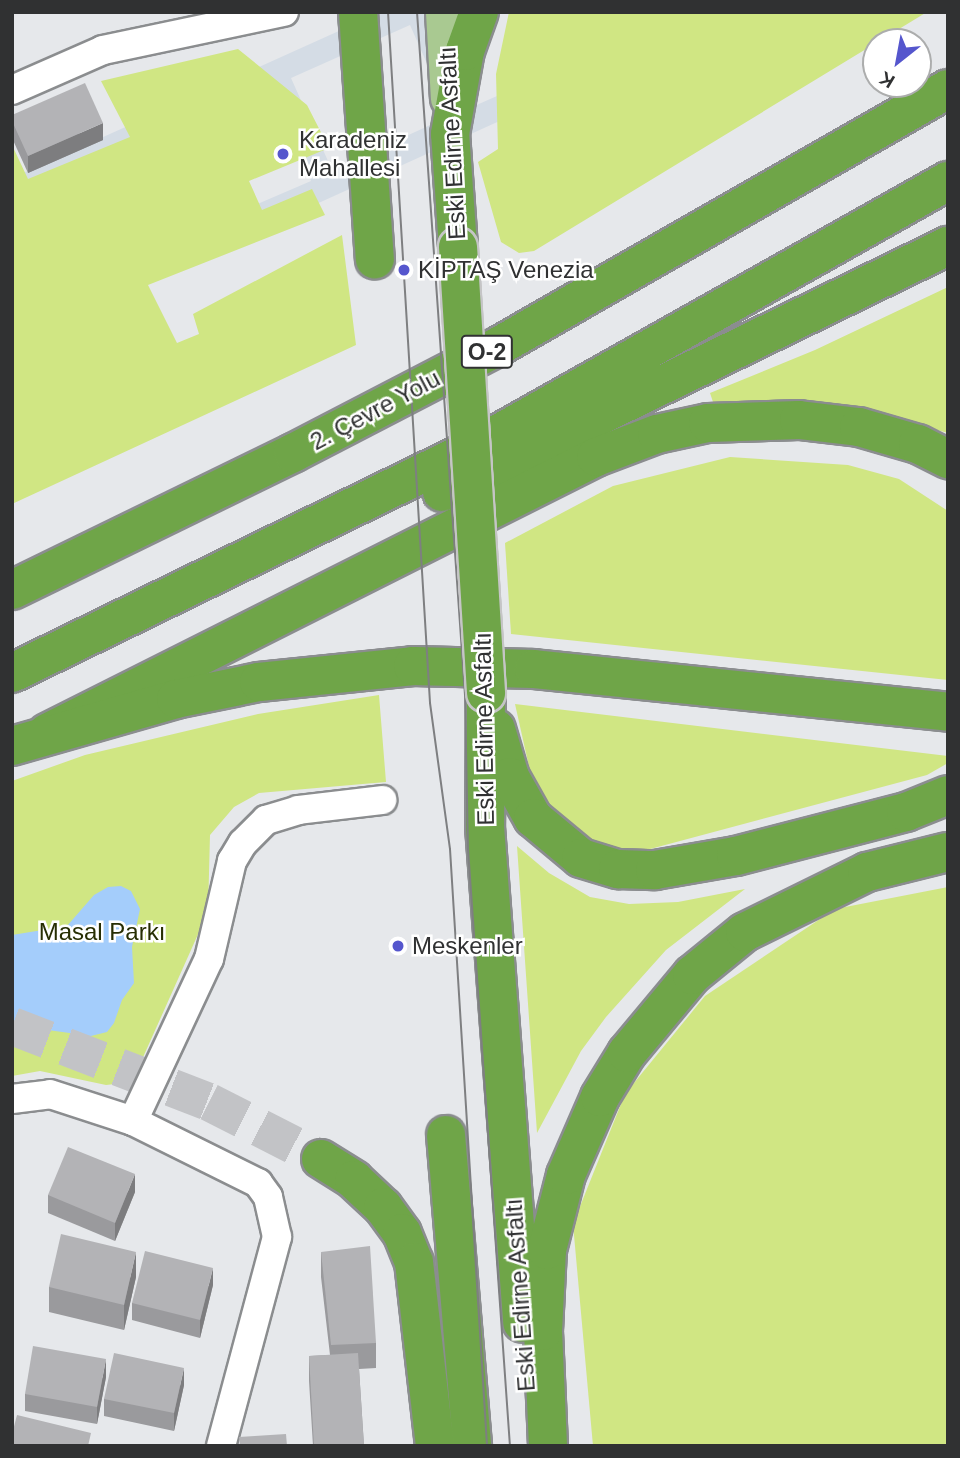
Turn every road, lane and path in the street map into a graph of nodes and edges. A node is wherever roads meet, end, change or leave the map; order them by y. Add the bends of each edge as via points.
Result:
1 (284, 12) edge
2 (358, 12) edge
3 (444, 12) edge
4 (479, 12) edge
5 (948, 89) edge
6 (12, 90) edge
7 (450, 134) junction
8 (948, 181) edge
9 (948, 246) edge
10 (375, 258) dead end
11 (948, 459) edge
12 (284, 544) junction
13 (12, 590) edge
14 (12, 673) edge
15 (486, 693) junction
16 (948, 712) edge
17 (47, 733) junction
18 (12, 746) edge
19 (948, 796) edge
20 (382, 800) dead end
21 (946, 852) edge
22 (12, 1099) edge
23 (133, 1121) junction
24 (446, 1135) dead end
25 (321, 1159) tunnel mouth
26 (221, 1446) edge
27 (435, 1446) edge
28 (472, 1446) edge
29 (534, 1446) edge
30 (548, 1446) edge

1 - 6 street via 103,50
2 - 10 highway
3 - 7 main road, Eski Edirne Asfaltı
4 - 7 highway via 465,51
5 - 13 highway, 2. Çevre Yolu / O-2 via 534,327 293,453
7 - 15 highway, Eski Edirne Asfaltı, bridge
8 - 12 highway via 634,360
9 - 12 highway via 481,477 364,524
11 - 17 highway via 918,444 859,427 799,420 708,423 657,435 597,457
12 - 14 highway
15 - 19 highway via 510,777 533,818 581,858 618,869 655,870 736,856 906,812
15 - 29 highway, Eski Edirne Asfaltı via 485,827
16 - 17 highway via 534,669 413,666 259,682 129,709
17 - 18 highway
20 - 23 street via 287,813 266,820 243,843 232,862 209,959
21 - 30 highway via 867,872 745,932 691,975 626,1053 600,1097 566,1175 547,1250 543,1331
22 - 23 street via 50,1094
23 - 26 street via 258,1182 275,1216 277,1237 270,1274
24 - 28 highway
25 - 27 highway via 354,1180 383,1207 406,1242 419,1292

